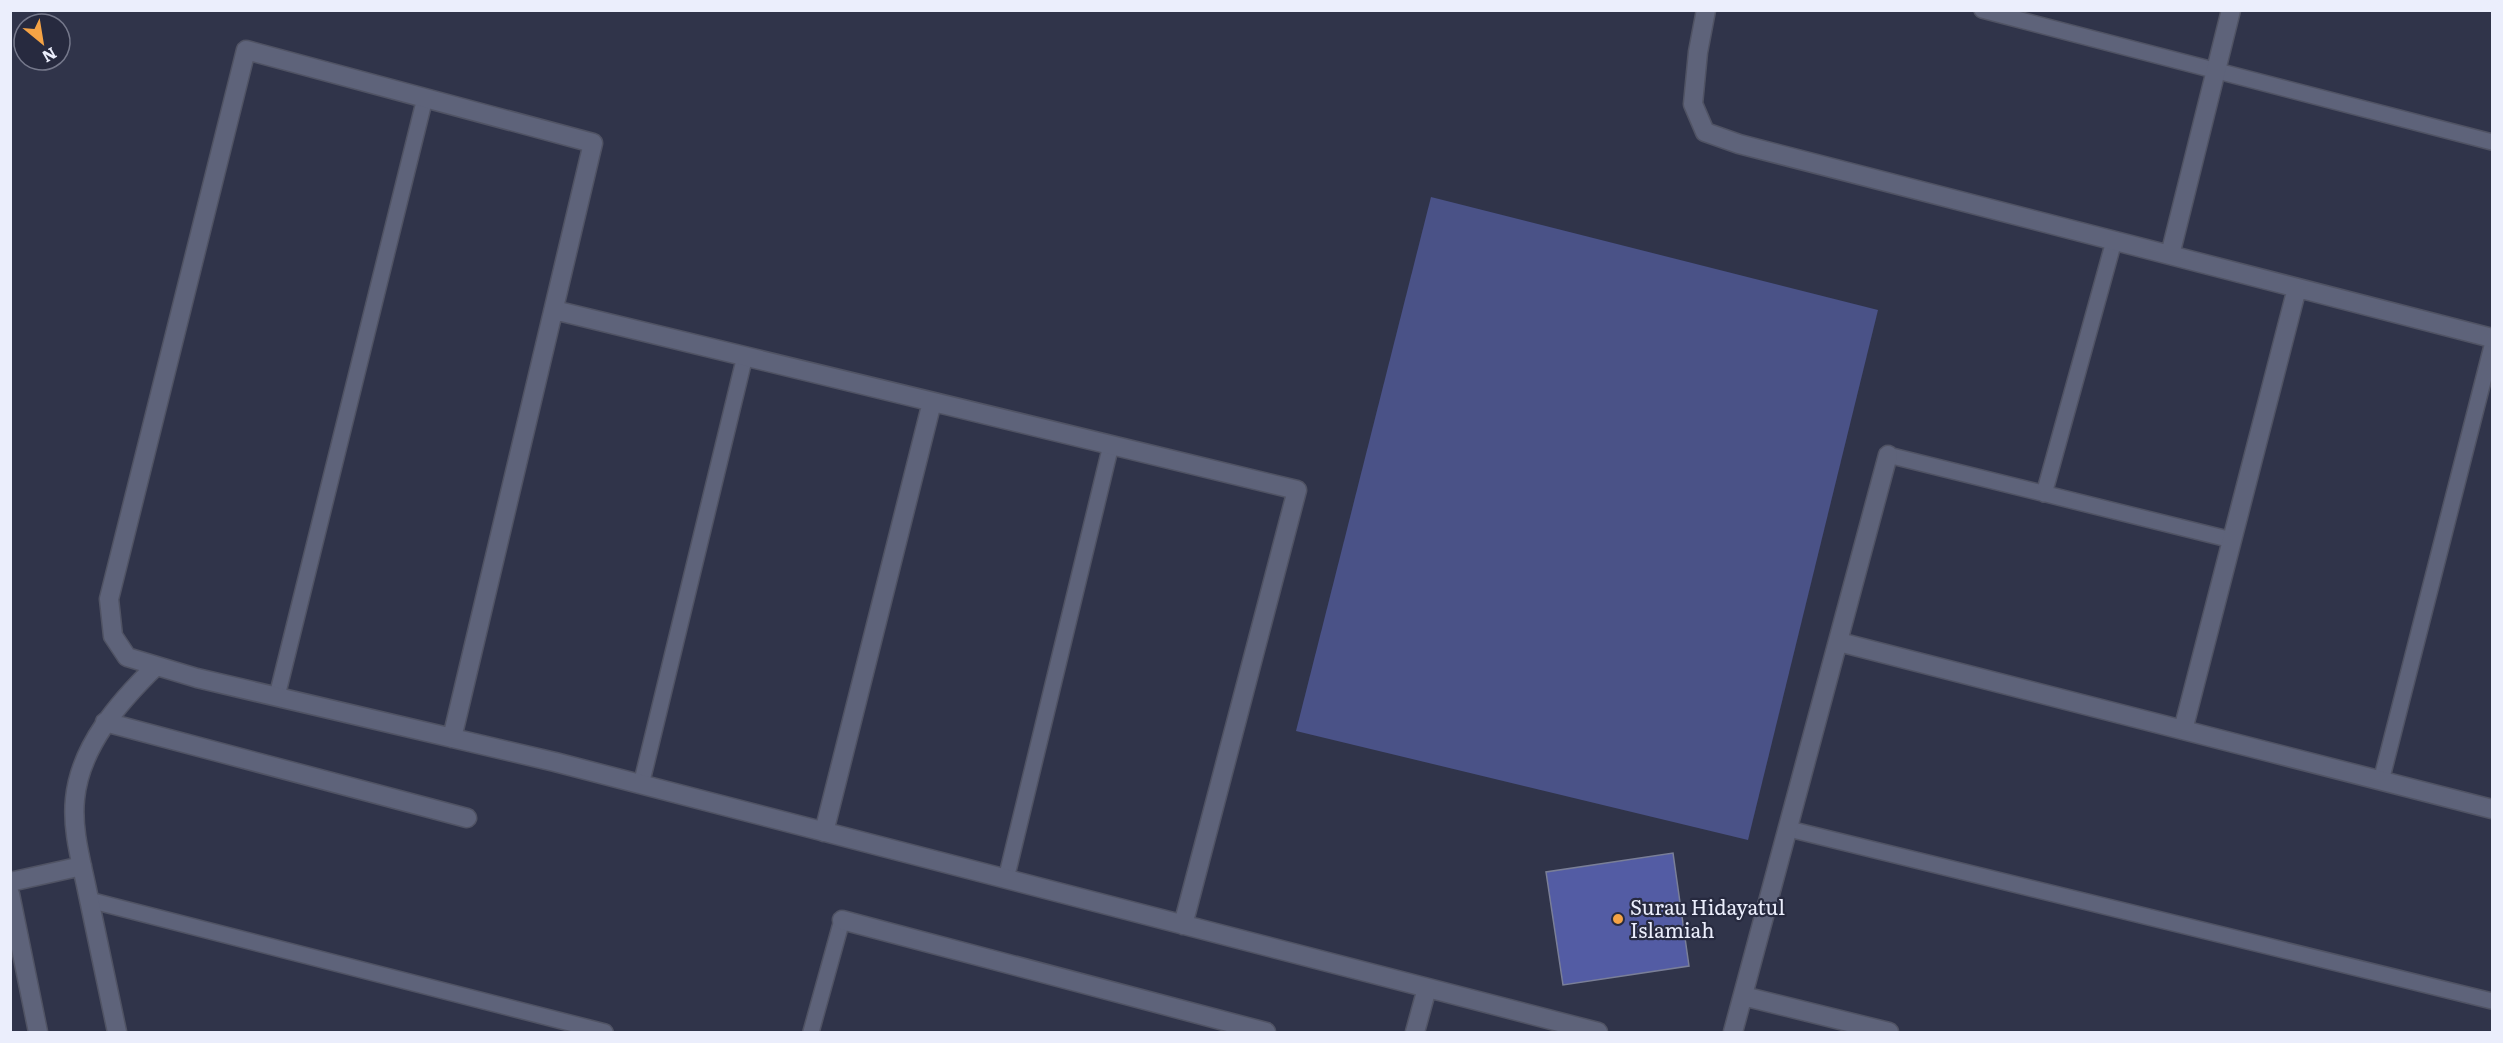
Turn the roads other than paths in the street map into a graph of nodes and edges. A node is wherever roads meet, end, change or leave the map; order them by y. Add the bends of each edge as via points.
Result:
1 (1706, 10) edge
2 (1982, 10) edge
3 (2231, 10) edge
4 (2215, 72) junction
5 (425, 98) junction
6 (2493, 142) edge
7 (2114, 240) junction
8 (2170, 255) junction
9 (2298, 288) junction
10 (554, 310) junction
11 (2493, 338) edge
12 (2493, 346) edge
13 (746, 356) junction
14 (932, 402) junction
15 (1111, 445) junction
16 (1888, 455) joint
17 (2044, 494) junction
18 (2232, 540) junction
19 (1839, 642) junction
20 (156, 666) junction
21 (277, 696) junction
22 (105, 722) junction
23 (2183, 730) junction
24 (452, 738) junction
25 (2381, 781) junction
26 (641, 785) junction
27 (2493, 809) edge
28 (467, 818) dead end
29 (1789, 829) junction
30 (824, 832) junction
31 (82, 866) junction
32 (1006, 879) junction
33 (10, 882) edge
34 (10, 894) edge
35 (89, 900) junction
36 (842, 920) joint
37 (1183, 925) junction
38 (1427, 988) junction
39 (1743, 996) junction
40 (2493, 1001) edge
41 (38, 1032) edge
42 (117, 1032) edge
43 (605, 1032) edge
44 (812, 1032) edge
45 (1266, 1032) edge
46 (1415, 1032) edge
47 (1598, 1032) edge
48 (1733, 1032) edge
49 (1889, 1032) edge

1 - 7 street via 1693,104 1705,132
2 - 4 lane
3 - 4 street
4 - 6 lane
4 - 8 street
5 - 10 street via 593,143
5 - 20 street via 246,50 109,599 113,636 127,657
5 - 21 lane
7 - 8 street
7 - 17 lane
8 - 9 street
9 - 11 street
9 - 18 street
10 - 13 street
10 - 24 street
12 - 25 lane
13 - 14 street
13 - 26 lane
14 - 15 street
14 - 30 street
15 - 32 lane
15 - 37 street via 1298,490
16 - 17 lane
16 - 19 street
17 - 18 lane
18 - 23 street
19 - 23 street
19 - 29 street
20 - 21 street
20 - 22 street
21 - 24 street
22 - 28 street
22 - 31 street via 83,766 75,798 75,835
23 - 25 street
24 - 26 street
25 - 27 street
26 - 30 street
29 - 39 street
29 - 40 lane
30 - 32 street
31 - 33 street
31 - 35 street
32 - 37 street
34 - 41 street
35 - 42 street
35 - 43 lane
36 - 44 lane
36 - 45 street
37 - 38 street
38 - 46 street
38 - 47 street
39 - 48 street
39 - 49 street

